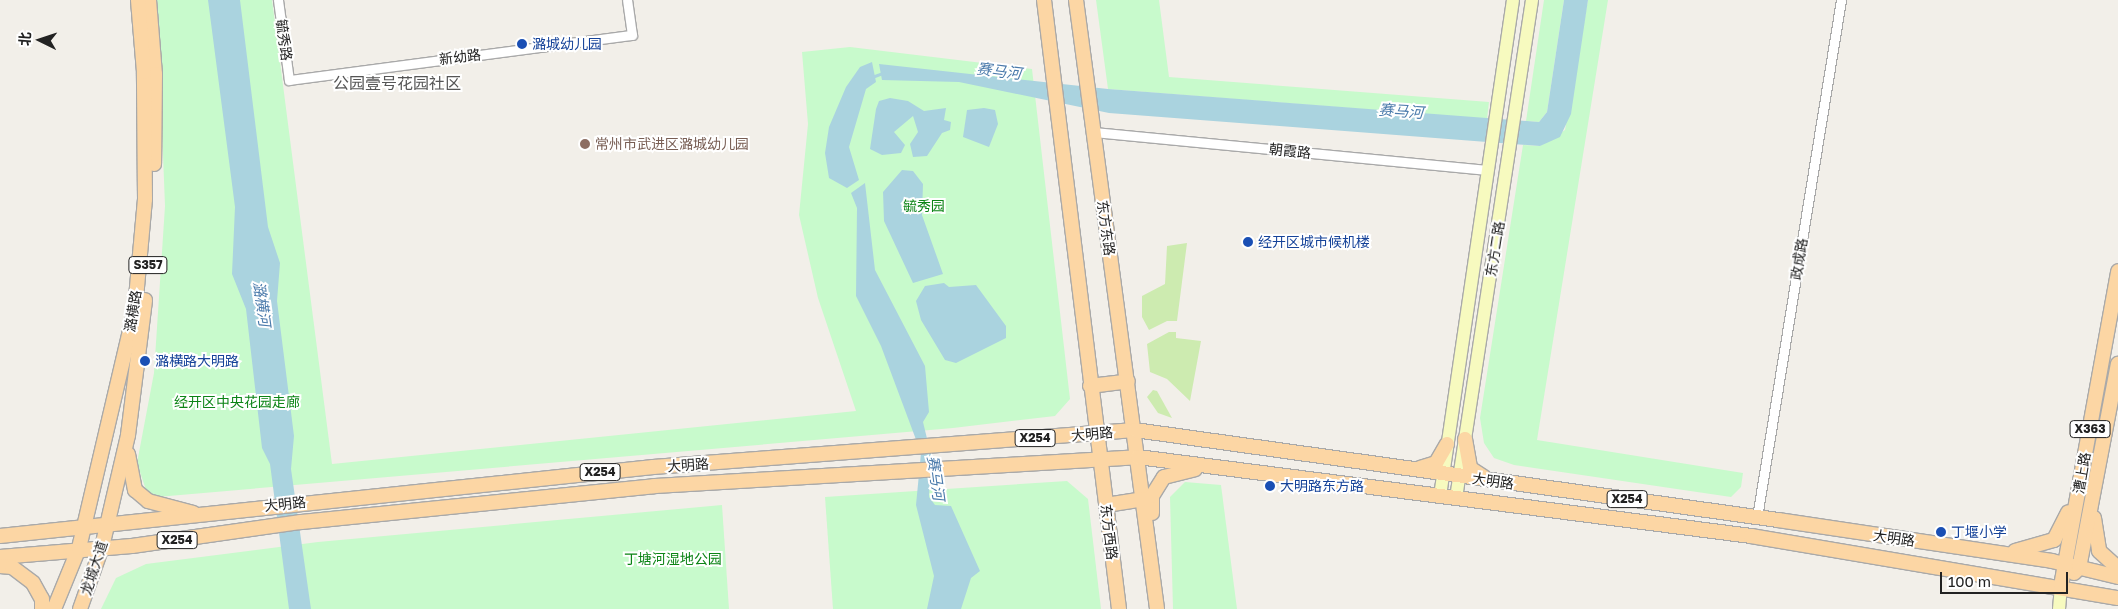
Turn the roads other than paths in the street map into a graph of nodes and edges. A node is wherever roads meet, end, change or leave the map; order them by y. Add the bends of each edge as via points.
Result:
1 (138, 0) edge
2 (149, 0) edge
3 (278, 0) edge
4 (628, 0) edge
5 (1044, 0) edge
6 (1076, 0) edge
7 (1513, 0) edge
8 (1532, 0) edge
9 (1842, 0) edge
10 (289, 80) joint
11 (1092, 126) junction
12 (1488, 170) junction
13 (2118, 271) edge
14 (2118, 364) edge
15 (1128, 381) junction
16 (1090, 386) junction
17 (1136, 430) junction
18 (1096, 434) junction
19 (128, 435) junction
20 (1466, 439) junction
21 (1447, 444) junction
22 (2086, 448) junction
23 (1099, 456) junction
24 (1138, 457) junction
25 (1218, 467) junction
26 (1410, 469) junction
27 (1442, 474) junction
28 (1460, 476) junction
29 (1491, 480) junction
30 (2094, 490) junction
31 (1440, 496) junction
32 (1456, 498) junction
33 (1143, 499) junction
34 (1106, 505) junction
35 (204, 515) junction
36 (1757, 517) junction
37 (106, 526) junction
38 (85, 527) junction
39 (0, 536) edge
40 (102, 547) junction
41 (79, 548) junction
42 (1983, 551) junction
43 (1150, 556) junction
44 (0, 557) edge
45 (0, 566) edge
46 (2073, 566) junction
47 (2118, 568) edge
48 (2118, 577) edge
49 (2061, 586) junction
50 (2118, 598) edge
51 (42, 609) edge
52 (54, 609) edge
53 (80, 609) edge
54 (1119, 609) edge
55 (1156, 609) edge
56 (2059, 609) edge

1 - 38 main road, 潞横路 / S357 via 144,72 145,199 135,308
2 - 19 main road, 潞横路 / S357 via 155,74 154,200
3 - 10 street, 毓秀路
4 - 10 street, 新幼路 via 632,35
5 - 16 main road
6 - 11 main road, 东方东路
7 - 12 main road, 东方二路
8 - 20 main road, 东方二路
9 - 36 street, 政成路
11 - 12 street, 朝霞路
11 - 15 main road, 东方东路
12 - 21 main road, 东方二路
13 - 22 main road, 漕上路 / X363
14 - 30 main road, 漕上路 / X363
15 - 16 main road
15 - 17 main road, 东方东路
16 - 18 main road
17 - 18 main road, 大明路 / X254
17 - 24 main road, 东方东路
17 - 26 main road, 大明路 / X254
18 - 23 main road
18 - 35 main road, 大明路 / X254 via 653,467 272,505
19 - 35 main road via 127,468 135,490 164,507
19 - 37 main road, 潞横路 / S357
20 - 28 main road, 东方二路
20 - 29 main road via 1470,468
21 - 26 main road via 1436,463
21 - 27 main road, 东方二路
22 - 42 main road via 2063,529 2054,540 2025,550
22 - 46 main road, 漕上路 / X363
23 - 24 main road, 大明路 / X254
23 - 34 main road, 东方西路
23 - 40 main road, 大明路 / X254 via 654,486 301,522
24 - 25 main road, 大明路 / X254
24 - 33 main road
25 - 31 main road, 大明路 / X254
25 - 43 main road via 1179,471 1164,477 1152,496
26 - 27 main road, 大明路 / X254
27 - 28 main road, 大明路 / X254
27 - 31 main road, 东方二路
28 - 29 main road, 大明路 / X254
28 - 32 main road, 东方二路
29 - 36 main road, 大明路 / X254
30 - 46 main road, 漕上路 / X363
30 - 47 main road via 2099,550
31 - 32 main road, 大明路 / X254
32 - 49 main road, 大明路 / X254 via 1750,536
33 - 34 main road
33 - 43 main road
34 - 54 main road, 东方西路
35 - 37 main road, 大明路 / X254
36 - 42 main road, 大明路 / X254
37 - 38 main road, 大明路 / X254
37 - 40 main road, 龙城大道 / S357
38 - 39 main road, 大明路 / X254
38 - 41 main road, S357
40 - 41 main road, 大明路 / X254
40 - 53 main road, 龙城大道 / S357
41 - 44 main road, 大明路 / X254
41 - 52 main road, 龙城大道 / S357
42 - 46 main road, 大明路 / X254
43 - 55 main road
45 - 51 main road via 12,567 33,583 42,599
46 - 48 main road, 大明路 / X254
46 - 49 main road
49 - 50 main road, 大明路 / X254
49 - 56 main road

